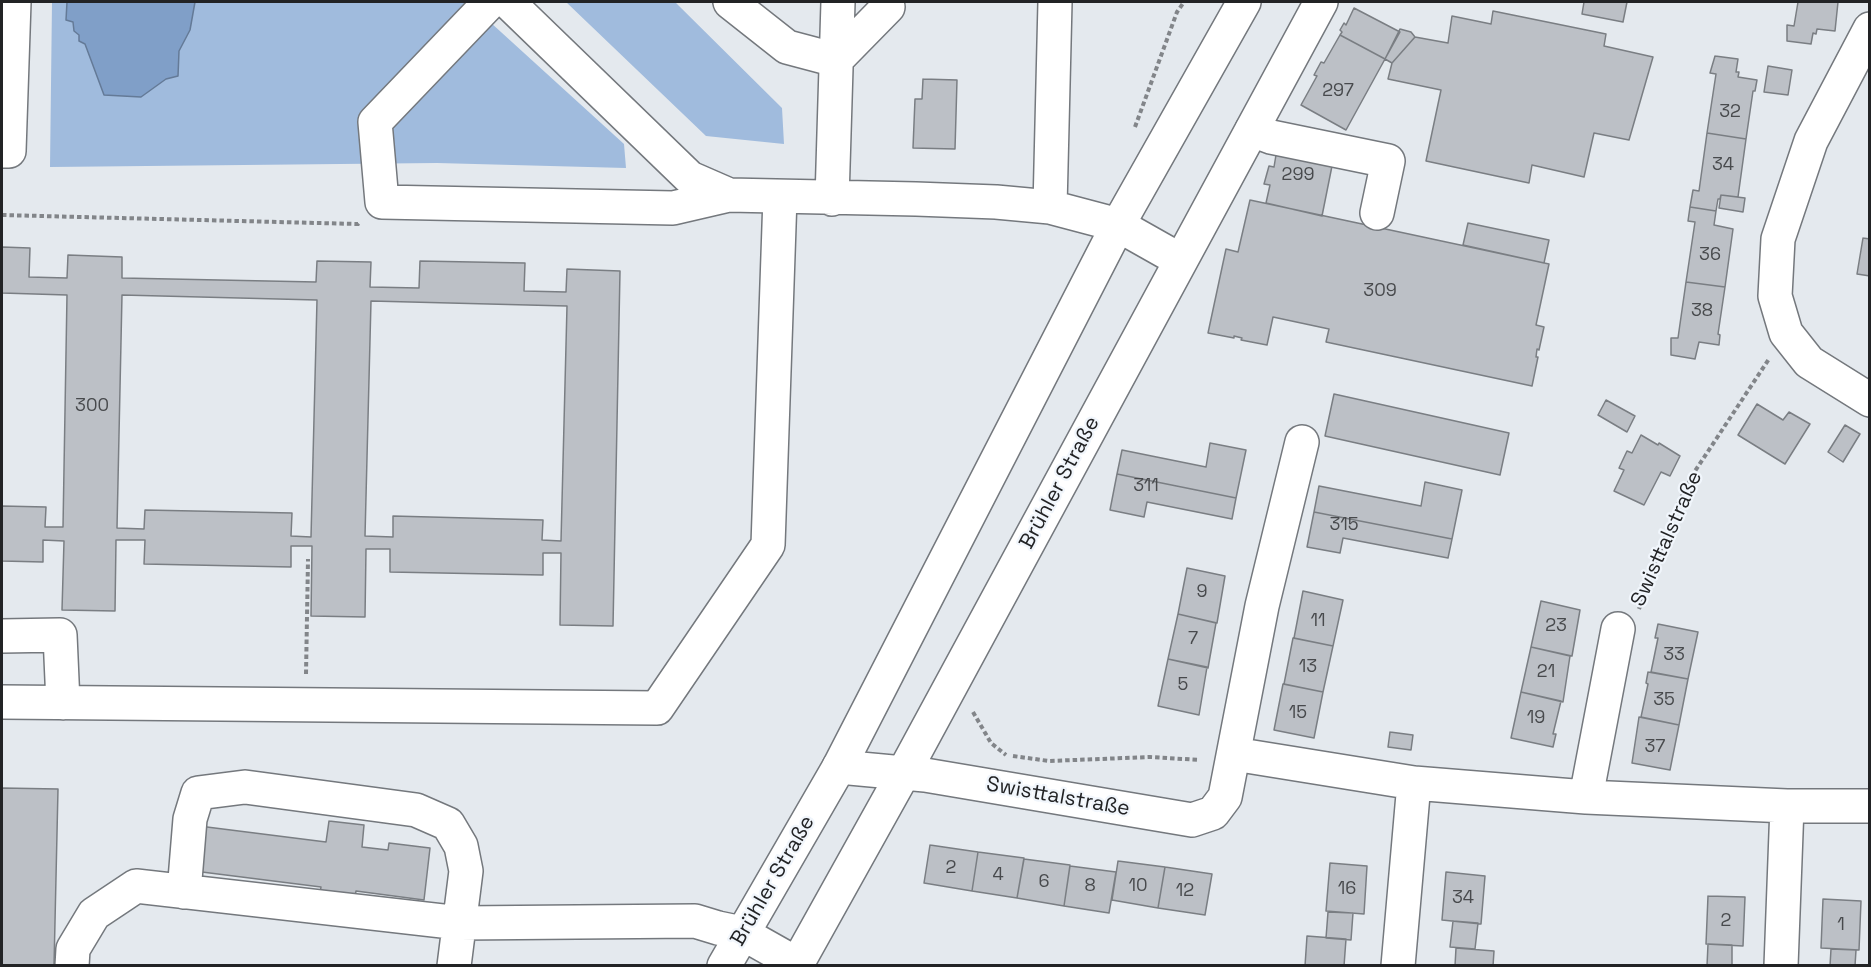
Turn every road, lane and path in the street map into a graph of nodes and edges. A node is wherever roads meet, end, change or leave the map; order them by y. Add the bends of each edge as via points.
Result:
1 (14, 2) edge
2 (490, 2) edge
3 (508, 2) edge
4 (730, 2) edge
5 (838, 2) edge
6 (1054, 2) edge
7 (1184, 2) edge
8 (1244, 2) edge
9 (1321, 2) edge
10 (888, 7) dead end
11 (1869, 29) edge
12 (836, 60) junction
13 (1252, 130) junction
14 (1134, 132) dead end
15 (2, 151) edge
16 (729, 195) junction
17 (780, 197) junction
18 (832, 199) junction
19 (381, 202) junction
20 (1050, 207) junction
21 (1377, 213) dead end
22 (2, 215) edge
23 (1118, 225) junction
24 (1180, 260) junction
25 (1786, 333) junction
26 (1869, 400) edge
27 (1302, 442) dead end
28 (308, 559) dead end
29 (1618, 629) joint
30 (2, 636) edge
31 (2, 702) edge
32 (63, 702) junction
33 (305, 704) junction
34 (972, 710) dead end
35 (1233, 758) junction
36 (839, 767) junction
37 (903, 774) junction
38 (1414, 783) junction
39 (1586, 797) junction
40 (1787, 806) junction
41 (1869, 806) edge
42 (183, 892) junction
43 (460, 923) junction
44 (742, 933) junction
45 (798, 965) edge
46 (72, 966) edge
47 (454, 966) edge
48 (724, 966) edge
49 (1398, 966) edge
50 (1780, 966) edge

1 - 15 main road via 9,151
2 - 19 main road via 375,122
3 - 16 main road via 690,178
4 - 12 main road via 787,47
5 - 12 main road
6 - 20 main road
7 - 14 path
8 - 23 main road, Brühler Straße
9 - 13 main road, Brühler Straße
10 - 12 main road
11 - 25 main road via 1811,141 1778,239 1775,296
12 - 18 main road
13 - 21 main road via 1388,161
13 - 24 main road, Brühler Straße
16 - 17 main road
16 - 19 main road via 672,208
17 - 18 main road
17 - 33 main road via 768,545 657,708
18 - 20 main road
19 - 22 path via 358,224
20 - 23 main road
23 - 24 main road
23 - 36 main road, Brühler Straße
24 - 37 main road, Brühler Straße
25 - 26 main road via 1809,362
25 - 29 path, Swisttalstraße via 1693,474 1676,508 1639,610
27 - 35 main road, Swisttalstraße via 1262,606
28 - 33 path
29 - 39 main road, Swisttalstraße
30 - 32 main road via 60,635
31 - 32 main road
32 - 33 main road
34 - 35 path via 991,743 1003,754 1049,760
35 - 37 main road, Swisttalstraße via 1224,797 1213,813 1192,820
35 - 38 main road
36 - 37 main road, Swisttalstraße
36 - 44 main road, Brühler Straße
37 - 45 main road, Brühler Straße
38 - 39 main road
38 - 49 main road
39 - 40 main road
40 - 41 main road
40 - 50 main road
42 - 43 main road
42 - 43 main road via 190,819 198,794 245,787 416,810 448,824 461,846 466,871
42 - 46 main road via 136,886 94,914 73,949
43 - 44 main road via 694,921
43 - 47 main road
44 - 45 main road
44 - 48 main road, Brühler Straße

